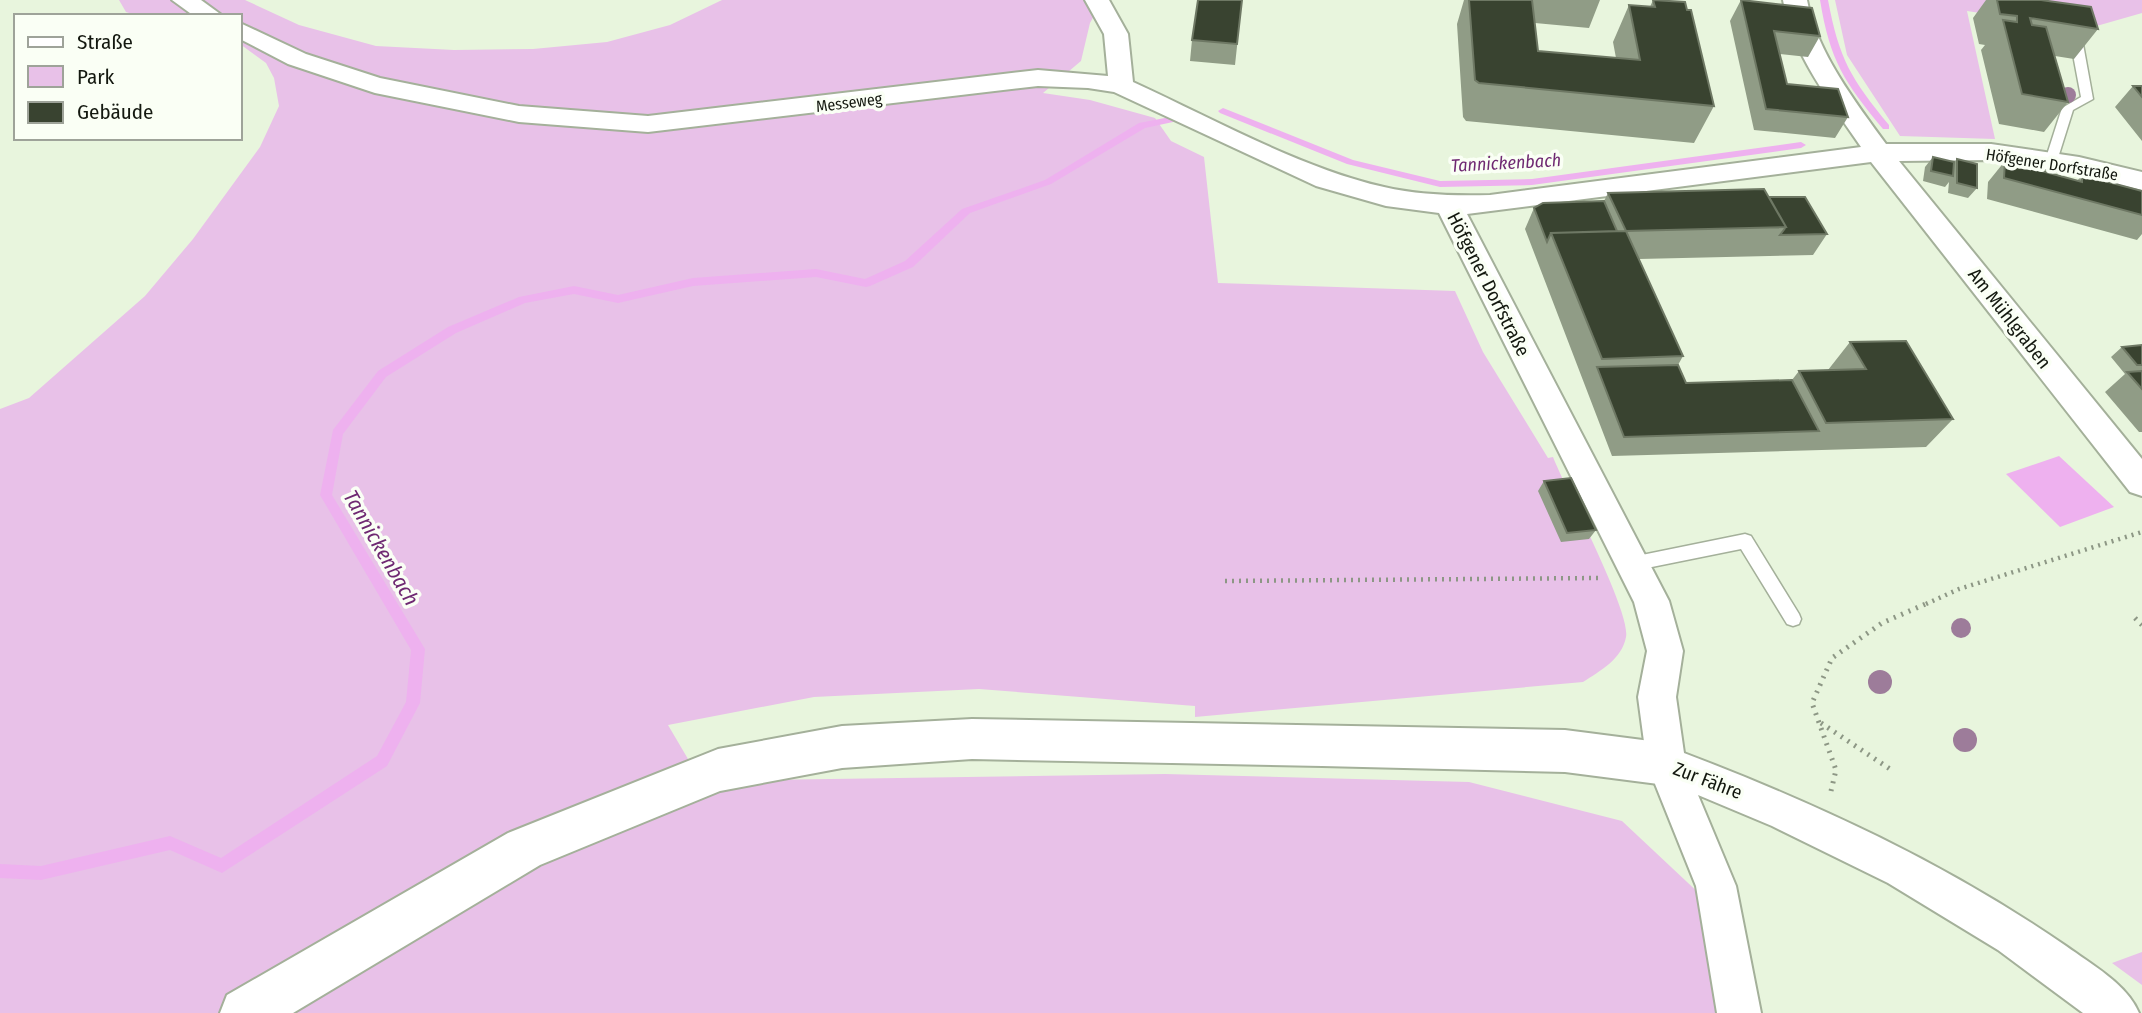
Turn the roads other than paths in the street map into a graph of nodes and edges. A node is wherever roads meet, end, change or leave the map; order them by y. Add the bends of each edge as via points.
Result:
1 (184, 0) edge
2 (1097, 0) edge
3 (1795, 0) edge
4 (208, 14) edge
5 (2074, 29) edge
6 (242, 31) edge
7 (1121, 86) junction
8 (1878, 153) junction
9 (2050, 162) junction
10 (2142, 181) edge
11 (1449, 205) junction
12 (2142, 483) edge
13 (1634, 568) junction
14 (1793, 619) dead end
15 (1666, 764) junction
16 (245, 1013) edge
17 (1739, 1013) edge
18 (2117, 1013) edge

1 - 4 street
2 - 7 street via 1116,34
3 - 8 street via 1827,78
5 - 9 lane via 2087,99 2064,105
6 - 7 street, Messeweg via 297,59 375,85 519,114 648,124 1038,78
7 - 11 street, Messeweg via 1325,180 1387,197
8 - 9 street, Höfgener Dorfstraße via 1991,152
8 - 11 street, Höfgener Dorfstraße via 1490,204
8 - 12 street, Am Mühlgraben
9 - 10 street, Höfgener Dorfstraße
11 - 13 street, Höfgener Dorfstraße
13 - 14 lane via 1745,541
13 - 15 street, Höfgener Dorfstraße via 1651,601 1665,651 1657,697
15 - 16 street, Zur Fähre via 1565,751 1239,744 972,739 842,747 718,770 524,849
15 - 17 street, Höfgener Dorfstraße via 1716,886
15 - 18 street, Zur Fähre via 1802,818 1962,901

